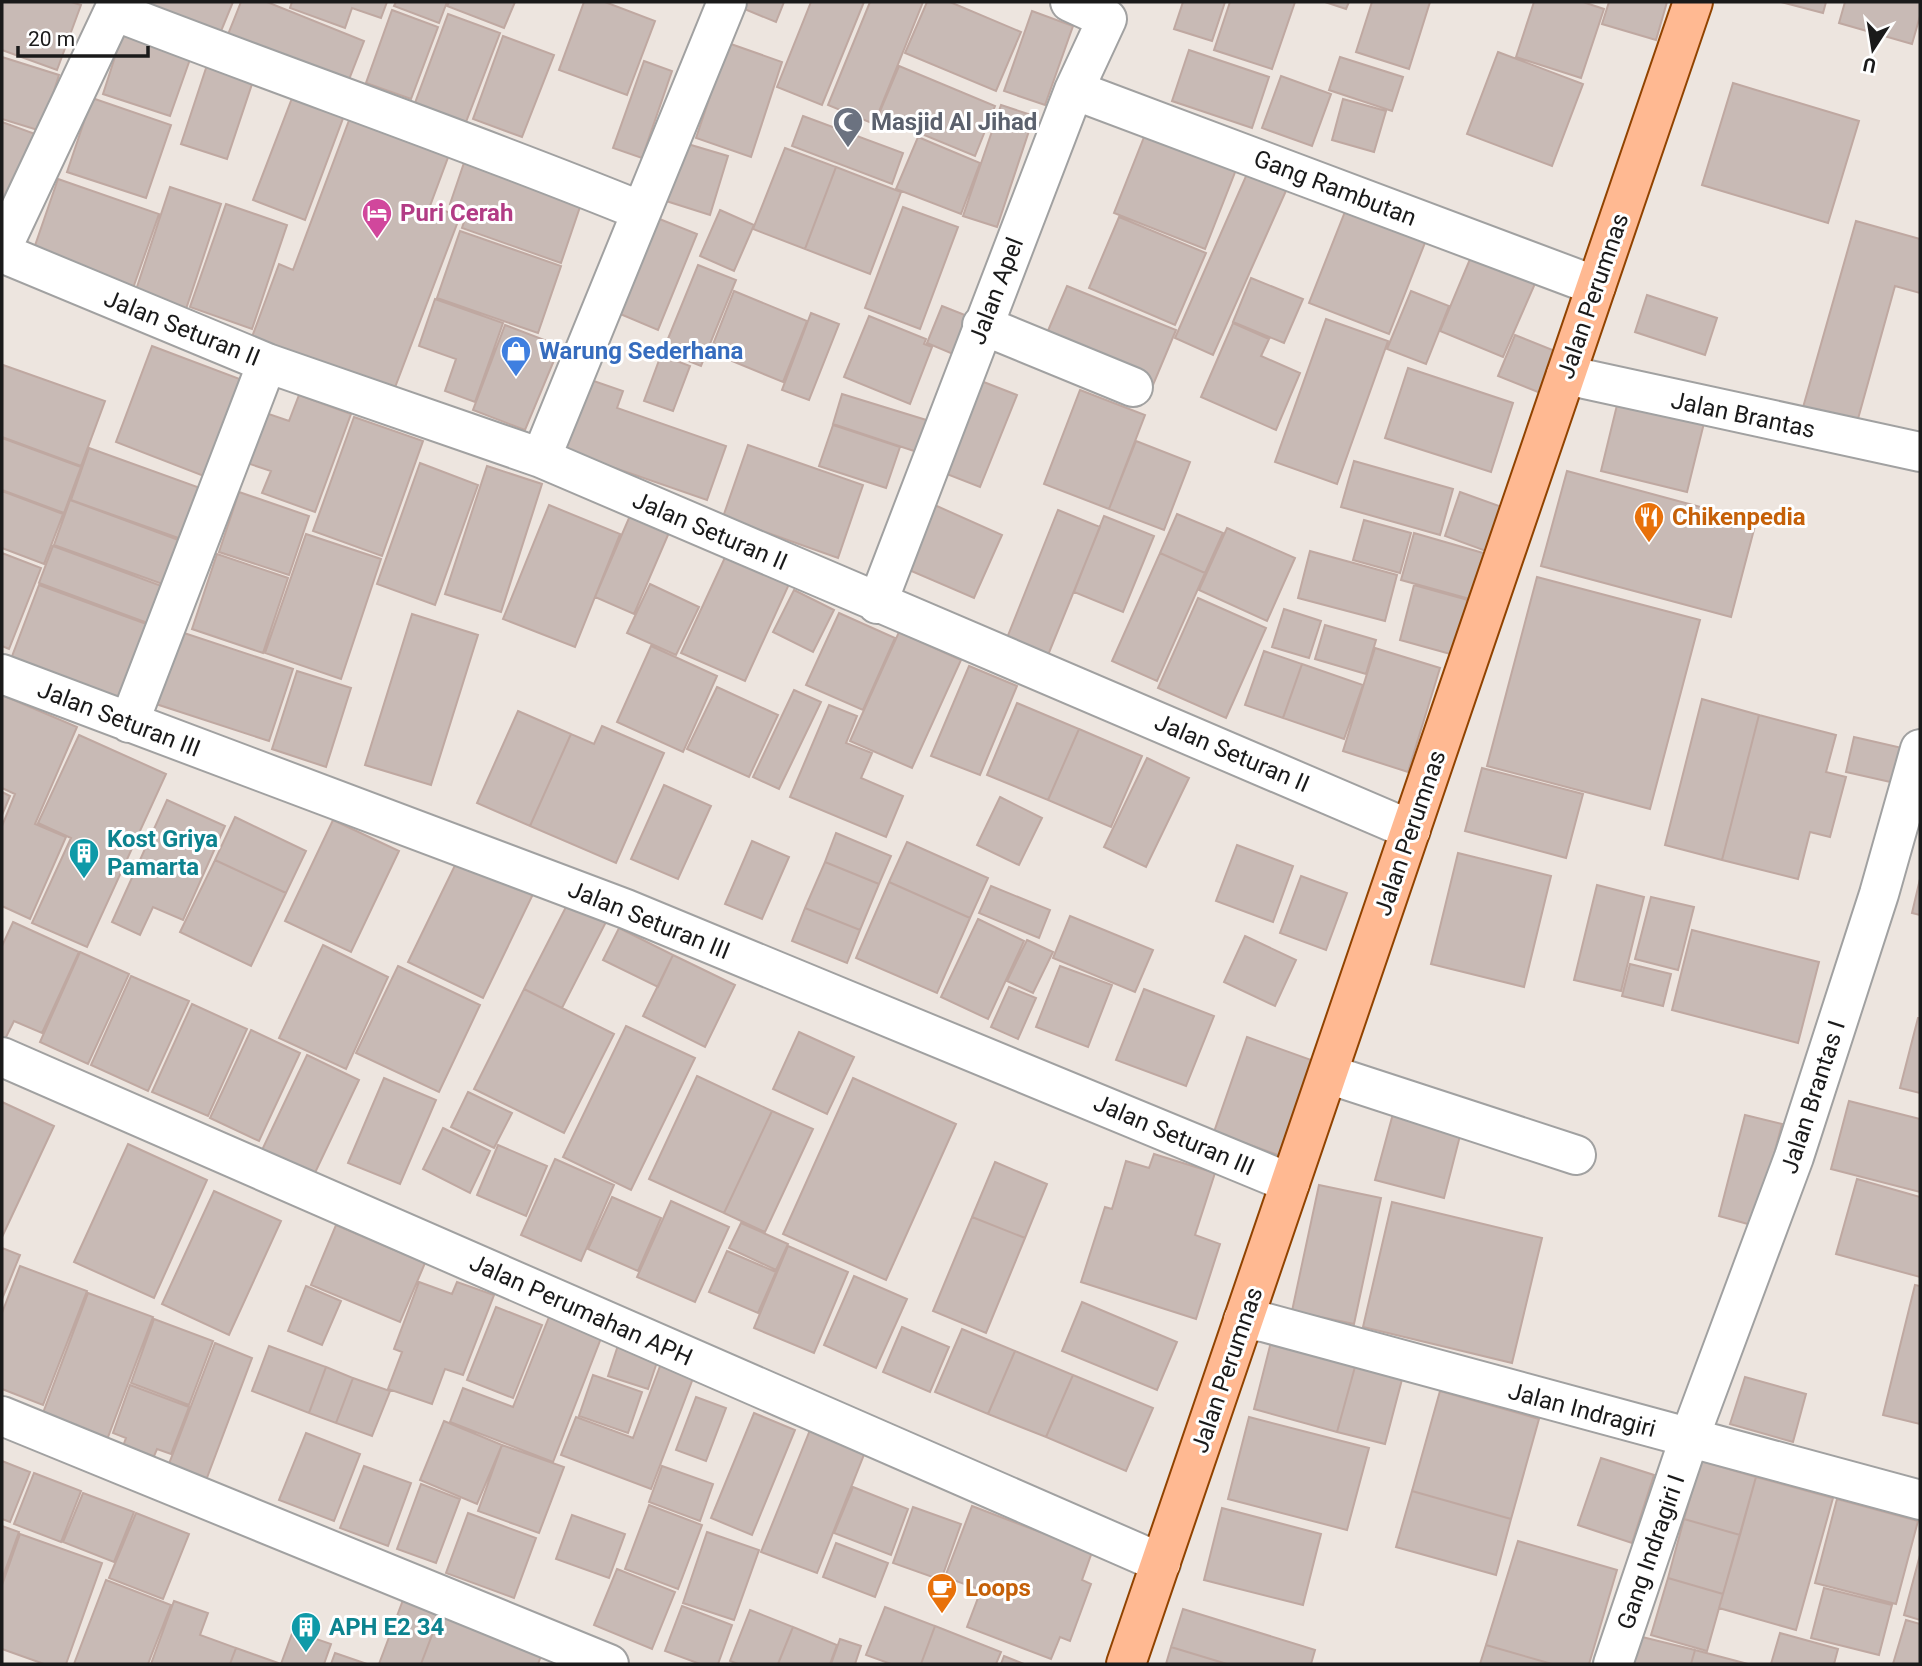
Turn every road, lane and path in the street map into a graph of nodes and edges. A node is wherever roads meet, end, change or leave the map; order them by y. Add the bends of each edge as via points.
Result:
1 (727, 2) edge
2 (1070, 2) edge
3 (1693, 2) edge
4 (116, 6) edge
5 (1111, 10) edge
6 (1074, 90) junction
7 (641, 211) junction
8 (2, 251) edge
9 (1596, 286) junction
10 (982, 325) junction
11 (267, 363) junction
12 (1566, 375) junction
13 (1133, 387) dead end
14 (1920, 452) edge
15 (541, 458) junction
16 (877, 604) junction
17 (2, 674) edge
18 (129, 723) junction
19 (1920, 749) edge
20 (1411, 831) junction
21 (2, 1057) edge
22 (1328, 1074) junction
23 (1576, 1155) dead end
24 (1290, 1184) junction
25 (1244, 1320) junction
26 (2, 1416) edge
27 (1689, 1440) junction
28 (1920, 1500) edge
29 (1161, 1563) junction
30 (553, 1653) edge
31 (610, 1664) edge
32 (1126, 1664) edge
33 (1613, 1664) edge

1 - 7 street
2 - 5 street, Jalan Apel
3 - 9 main road, Jalan Perumnas
4 - 7 street via 325,93
4 - 8 street
5 - 6 street, Jalan Apel
6 - 9 street, Gang Rambutan
6 - 10 street, Jalan Apel
7 - 15 street
8 - 11 street, Jalan Seturan II
9 - 12 main road, Jalan Perumnas
10 - 13 street
10 - 16 street, Jalan Apel
11 - 15 street, Jalan Seturan II
11 - 18 street
12 - 14 street, Jalan Brantas
12 - 20 main road, Jalan Perumnas
15 - 16 street, Jalan Seturan II
16 - 20 street, Jalan Seturan II
17 - 18 street, Jalan Seturan III
18 - 24 street, Jalan Seturan III via 626,909
19 - 27 street, Jalan Brantas I via 1879,894 1794,1157
20 - 22 main road, Jalan Perumnas
21 - 29 street, Jalan Perumahan APH
22 - 23 street
22 - 24 main road, Jalan Perumnas
24 - 25 main road, Jalan Perumnas
25 - 27 street, Jalan Indragiri
25 - 29 main road, Jalan Perumnas
26 - 30 street
27 - 28 street, Jalan Indragiri
27 - 33 street, Gang Indragiri I
29 - 32 main road, Jalan Perumnas
30 - 31 street

